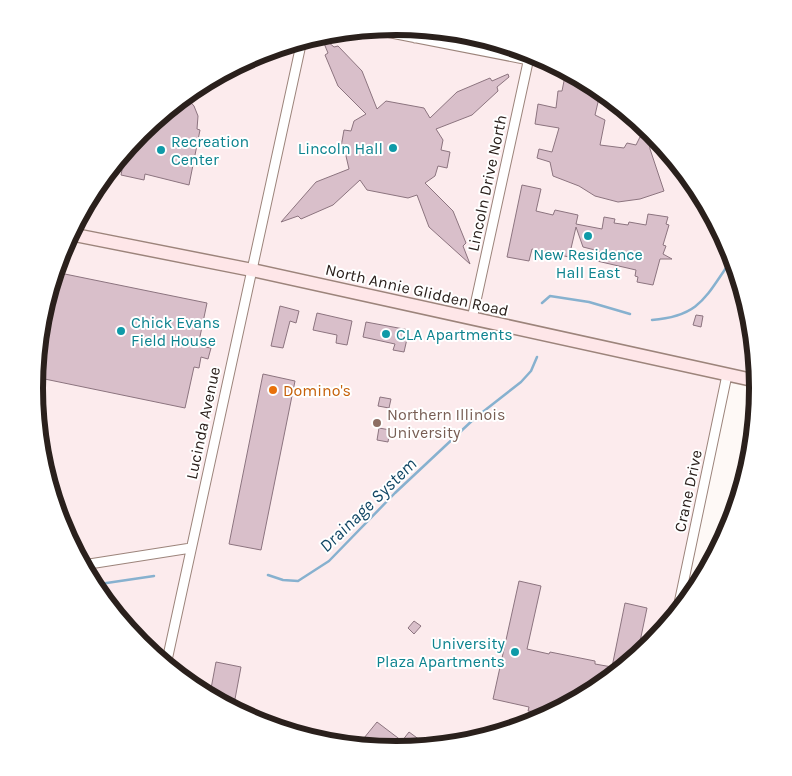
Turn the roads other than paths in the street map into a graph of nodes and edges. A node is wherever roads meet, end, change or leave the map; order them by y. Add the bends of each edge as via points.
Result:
1 (402, 35) edge
2 (415, 38) joint
3 (300, 49) edge
4 (502, 52) edge
5 (528, 61) edge
6 (78, 235) edge
7 (252, 270) junction
8 (472, 319) junction
9 (727, 375) junction
10 (749, 379) edge
11 (191, 548) junction
12 (90, 563) edge
13 (680, 597) edge
14 (168, 657) edge

1 - 2 street
2 - 4 street
3 - 7 street, Lucinda Avenue
5 - 8 street, Lincoln Drive North
6 - 7 main road, North Annie Glidden Road
7 - 8 main road, North Annie Glidden Road
7 - 11 street, Lucinda Avenue
8 - 9 main road, North Annie Glidden Road
9 - 10 main road, North Annie Glidden Road
9 - 13 street, Crane Drive
11 - 12 street
11 - 14 street, Lucinda Avenue

